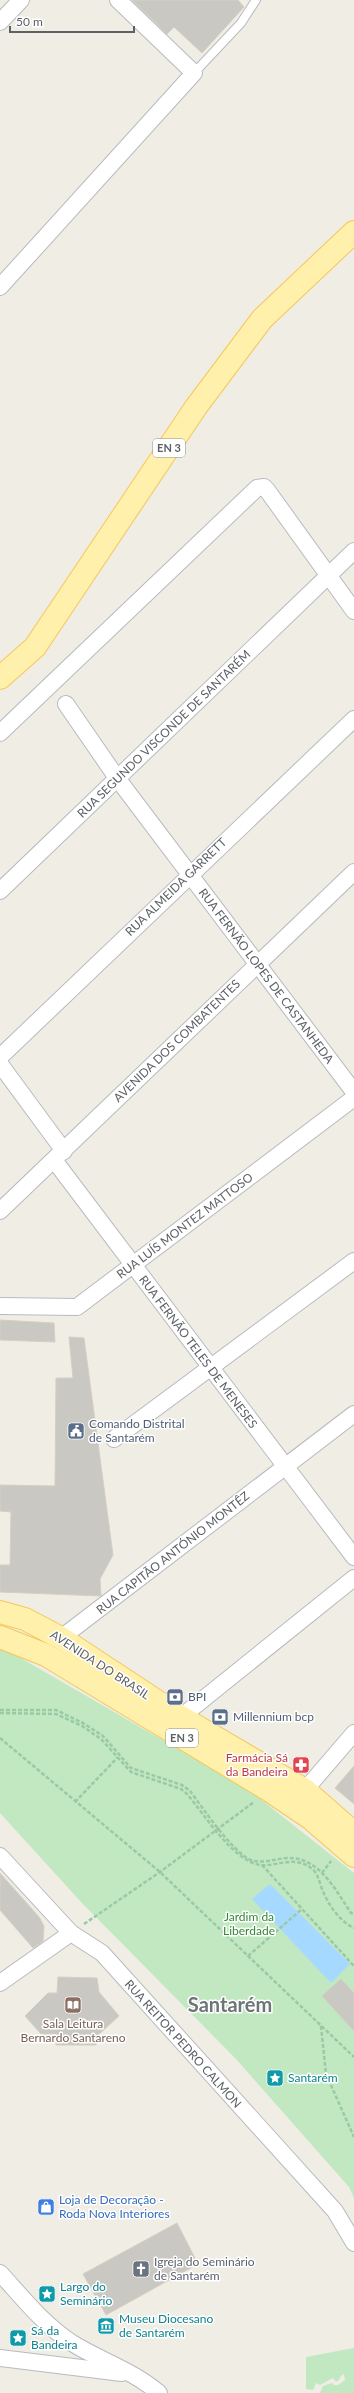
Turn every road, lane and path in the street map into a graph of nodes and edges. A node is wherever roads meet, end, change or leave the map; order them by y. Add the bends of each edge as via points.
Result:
1 (21, 0) edge
2 (118, 0) edge
3 (256, 0) edge
4 (0, 22) edge
5 (194, 73) junction
6 (354, 232) edge
7 (3, 276) edge
8 (354, 551) edge
9 (327, 576) junction
10 (354, 611) edge
11 (0, 678) edge
12 (66, 704) dead end
13 (354, 719) edge
14 (0, 733) edge
15 (118, 778) junction
16 (354, 872) edge
17 (190, 874) junction
18 (0, 891) edge
19 (256, 964) junction
20 (0, 1057) edge
21 (0, 1064) edge
22 (354, 1092) edge
23 (354, 1098) edge
24 (59, 1155) junction
25 (0, 1211) edge
26 (354, 1261) edge
27 (133, 1266) junction
28 (0, 1306) edge
29 (210, 1369) junction
30 (354, 1414) edge
31 (114, 1439) dead end
32 (285, 1466) junction
33 (354, 1557) edge
34 (354, 1578) edge
35 (0, 1612) edge
36 (0, 1637) edge
37 (61, 1638) junction
38 (0, 1711) edge
39 (181, 1717) junction
40 (354, 1733) edge
41 (0, 1738) edge
42 (118, 1757) junction
43 (267, 1789) junction
44 (305, 1790) junction
45 (75, 1802) junction
46 (218, 1829) junction
47 (354, 1833) edge
48 (0, 1856) edge
49 (354, 1856) edge
50 (331, 1861) dead end
51 (262, 1865) junction
52 (160, 1872) junction
53 (322, 1873) junction
54 (302, 1909) junction
55 (354, 1914) edge
56 (354, 1928) edge
57 (71, 1933) junction
58 (248, 1956) junction
59 (354, 1966) edge
60 (0, 1983) edge
61 (321, 2026) junction
62 (354, 2057) edge
63 (354, 2137) edge
64 (354, 2243) edge
65 (0, 2273) edge
66 (0, 2358) edge
67 (134, 2374) junction
68 (159, 2393) edge

1 - 4 street
2 - 5 street
3 - 5 lane via 241,23
5 - 7 street
6 - 11 main road, EN 3 via 262,319 196,407 35,646
8 - 9 street, RUA SEGUNDO VISCONDE DE SANTARÉM
9 - 10 street
9 - 14 street via 267,490 264,487 257,488
9 - 15 street, RUA SEGUNDO VISCONDE DE SANTARÉM
12 - 15 street, RUA FERNÃO LOPES DE CASTANHEDA
13 - 17 street, RUA ALMEIDA GARRETT
15 - 17 street, RUA FERNÃO LOPES DE CASTANHEDA
15 - 18 street, RUA SEGUNDO VISCONDE DE SANTARÉM
16 - 19 street, AVENIDA DOS COMBATENTES
17 - 19 street, RUA FERNÃO LOPES DE CASTANHEDA
17 - 20 street, RUA ALMEIDA GARRETT
19 - 22 street, RUA FERNÃO LOPES DE CASTANHEDA
19 - 24 street, AVENIDA DOS COMBATENTES
21 - 24 street, RUA FERNÃO TELES DE MENESES
23 - 27 street, RUA LUÍS MONTEZ MATTOSO
24 - 25 street, AVENIDA DOS COMBATENTES
24 - 27 street, RUA FERNÃO TELES DE MENESES
26 - 29 street
27 - 28 street, RUA LUÍS MONTEZ MATTOSO via 77,1307
27 - 29 street, RUA FERNÃO TELES DE MENESES
29 - 31 street
29 - 32 street, RUA FERNÃO TELES DE MENESES
30 - 32 street, RUA CAPITÃO ANTÓNIO MONTÊZ
32 - 33 street, RUA FERNÃO TELES DE MENESES
32 - 37 street, RUA CAPITÃO ANTÓNIO MONTÊZ
34 - 39 street
35 - 37 main road, AVENIDA DO BRASIL / EN 3 via 25,1619
36 - 43 main road, AVENIDA DO BRASIL / EN 3 via 46,1655
37 - 39 main road, AVENIDA DO BRASIL / EN 3
38 - 42 path via 56,1714 82,1726 101,1739
38 - 46 path via 56,1710 83,1724 103,1736 131,1768 182,1785 190,1791
39 - 44 main road, AVENIDA DO BRASIL / EN 3
40 - 44 street
41 - 45 path
42 - 45 path
42 - 46 path via 131,1772 181,1789
43 - 46 path
43 - 49 main road, AVENIDA DO BRASIL / EN 3 via 310,1818
44 - 47 main road, AVENIDA DO BRASIL / EN 3
45 - 52 path
46 - 51 path via 239,1856
46 - 52 path
46 - 53 path via 241,1854 250,1859 261,1862 289,1858 311,1863
48 - 57 street, RUA REITOR PEDRO CALMON
50 - 53 path
51 - 54 path
51 - 56 path via 290,1861 310,1867 317,1875 340,1920
52 - 57 path
52 - 58 path
53 - 55 path
54 - 58 path
54 - 59 path
57 - 60 street
57 - 64 street, RUA REITOR PEDRO CALMON via 102,1953 335,2211
58 - 61 path
61 - 62 path
61 - 63 path via 326,2074
65 - 67 street via 47,2324 73,2343
66 - 67 street
67 - 68 street

